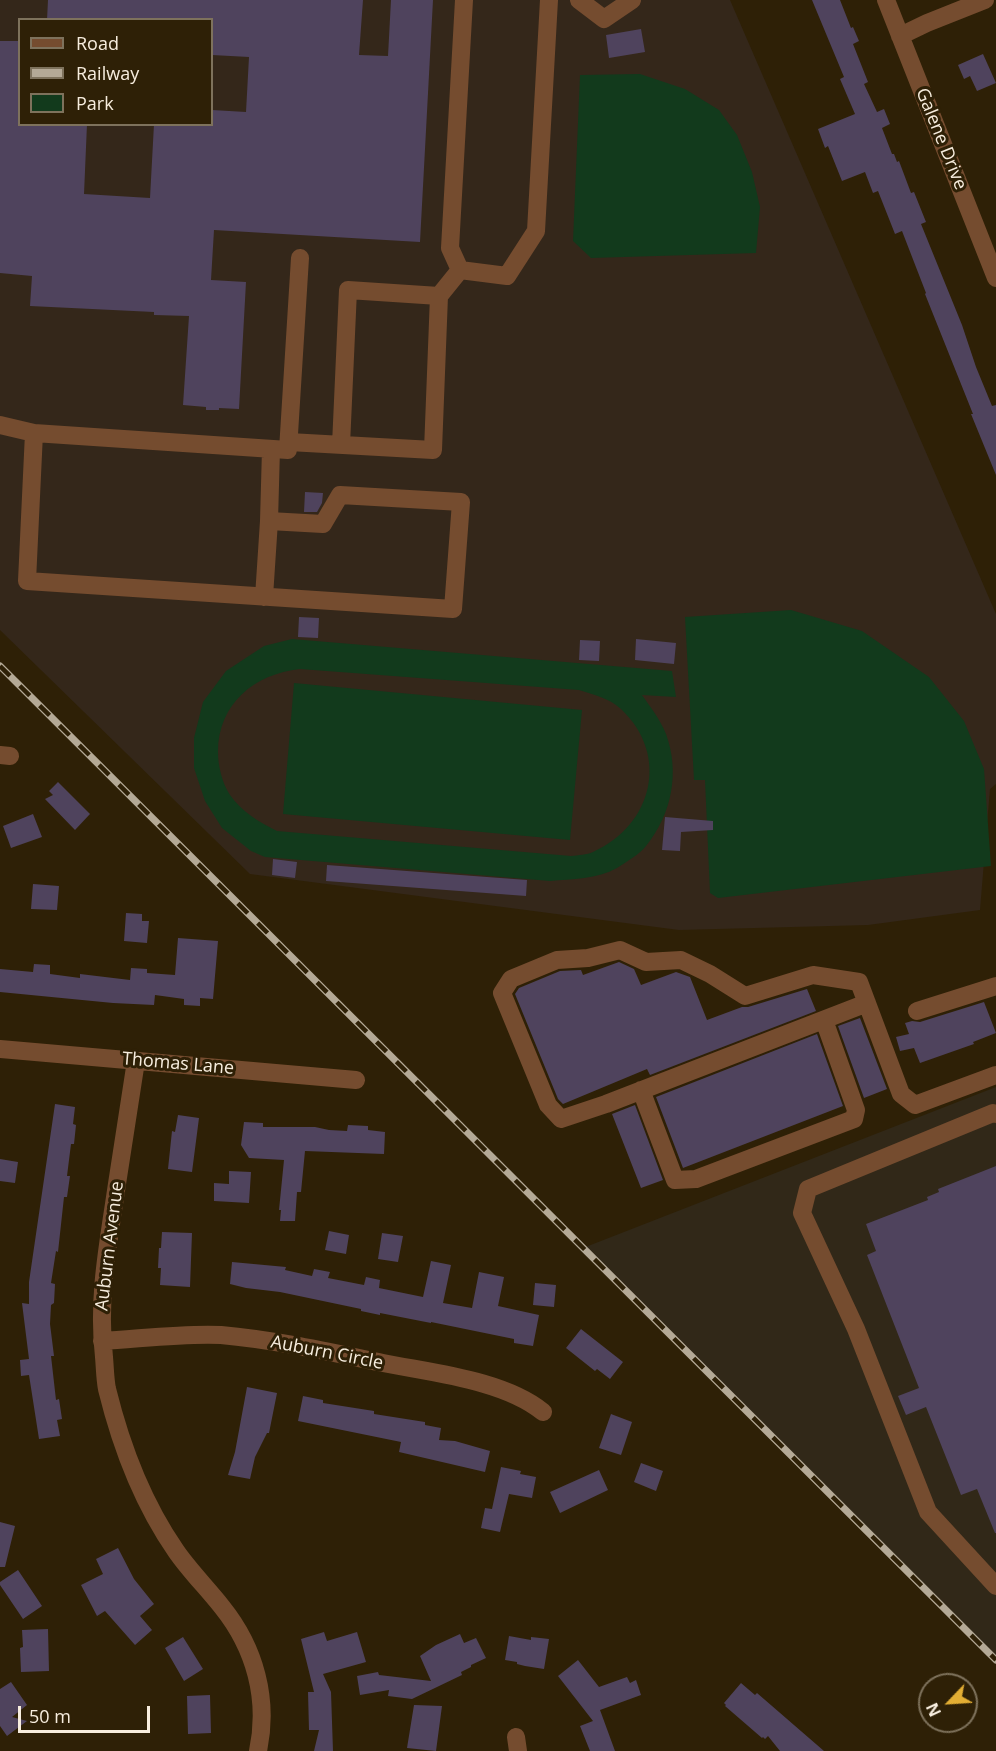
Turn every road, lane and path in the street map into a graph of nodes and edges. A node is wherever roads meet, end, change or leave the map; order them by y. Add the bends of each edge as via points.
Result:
1 (464, 0) edge
2 (549, 0) edge
3 (579, 0) edge
4 (632, 0) edge
5 (886, 0) edge
6 (985, 0) edge
7 (900, 36) junction
8 (300, 258) dead end
9 (993, 259) edge
10 (460, 270) junction
11 (996, 278) edge
12 (439, 296) junction
13 (0, 425) edge
14 (34, 433) junction
15 (289, 442) junction
16 (341, 445) junction
17 (271, 449) junction
18 (269, 521) junction
19 (264, 597) junction
20 (996, 986) edge
21 (867, 1003) junction
22 (917, 1011) dead end
23 (824, 1020) junction
24 (0, 1049) edge
25 (136, 1061) junction
26 (996, 1075) edge
27 (356, 1080) dead end
28 (641, 1090) junction
29 (996, 1114) edge
30 (102, 1341) junction
31 (543, 1412) dead end
32 (996, 1586) edge
33 (258, 1751) edge

1 - 10 street via 450,248
2 - 10 street via 536,231 507,276
3 - 4 street via 604,19
5 - 7 street, Galene Drive
6 - 7 street
7 - 9 street, Galene Drive
8 - 15 street
9 - 11 street, Galene Drive
10 - 12 street
12 - 16 street via 348,290
12 - 16 street via 434,450
13 - 14 street
14 - 17 street
14 - 19 street via 27,581
15 - 16 street
15 - 17 street via 288,450
17 - 18 street
18 - 19 street
18 - 19 street via 323,524 339,495 461,502 453,609
20 - 22 street
21 - 23 street
21 - 26 street via 901,1094 915,1105
21 - 28 street via 860,982 813,975 746,996 681,960 646,962 620,950 557,960 510,979 502,993 548,1105 561,1119
23 - 28 street
23 - 28 street via 856,1110 854,1119 822,1132 696,1179 675,1180
24 - 25 street, Thomas Lane
25 - 27 street, Thomas Lane
25 - 30 street, Auburn Avenue via 105,1265
29 - 32 street via 808,1189 802,1213 856,1329 928,1512
30 - 31 street, Auburn Circle via 219,1335 282,1343 473,1382 508,1392
30 - 33 street, Auburn Avenue via 106,1385 120,1436 143,1494 176,1551 224,1608 250,1652 261,1695

